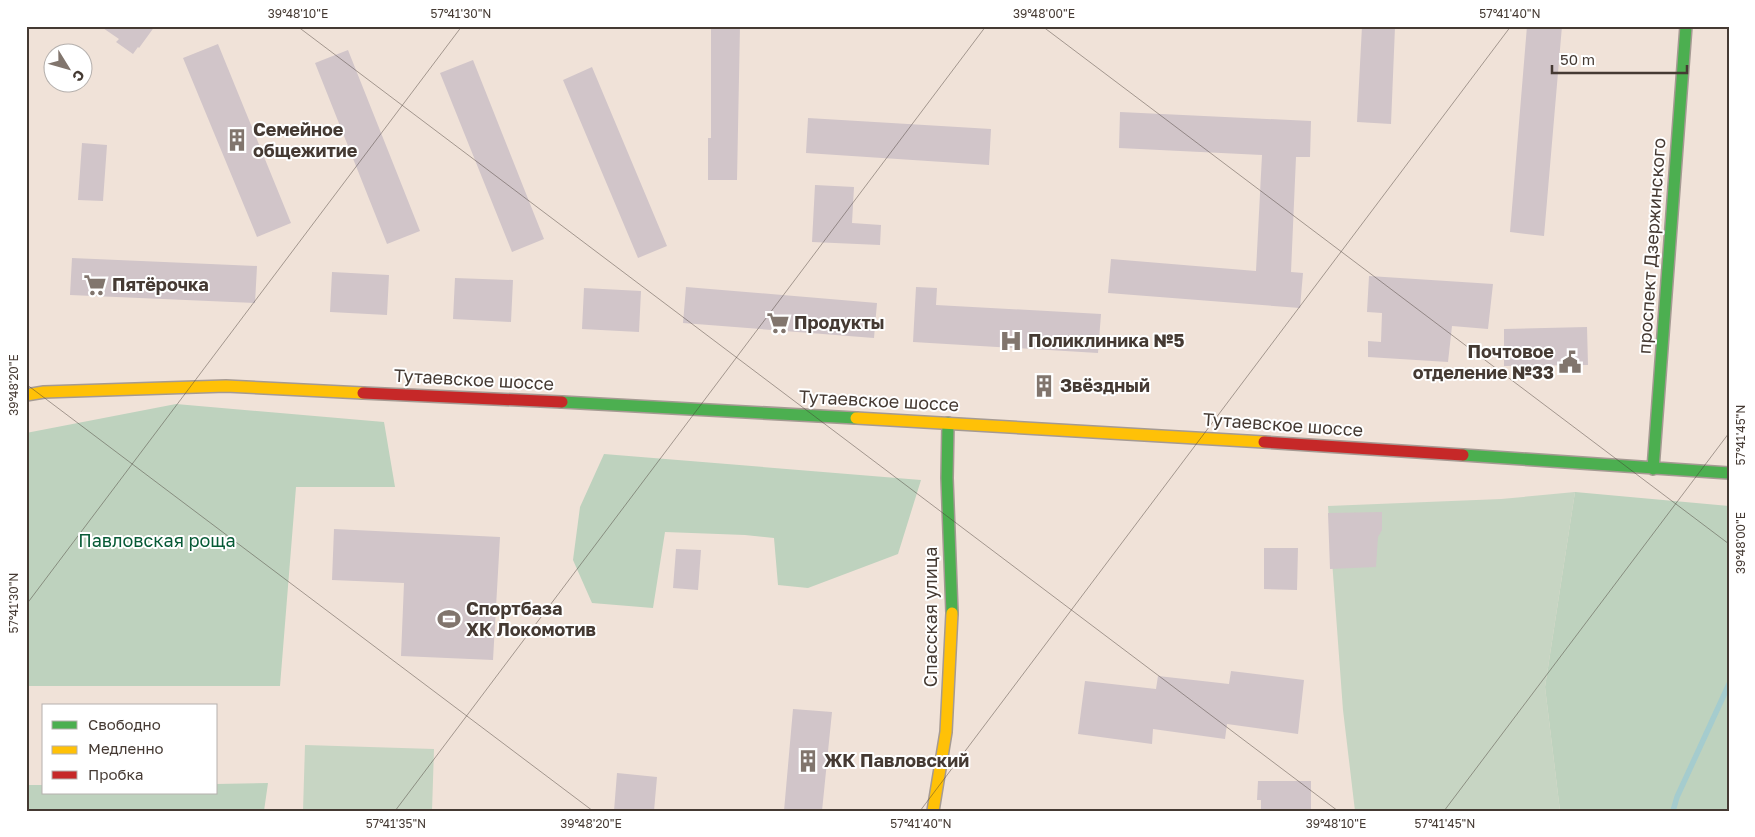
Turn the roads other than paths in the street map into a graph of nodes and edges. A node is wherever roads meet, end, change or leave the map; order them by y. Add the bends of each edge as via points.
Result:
1 (1686, 26) edge
2 (26, 395) edge
3 (948, 423) junction
4 (1653, 469) junction
5 (1729, 474) edge
6 (933, 811) edge

1 - 4 main road, проспект Дзержинского
2 - 3 main road, Тутаевское шоссе via 226,386 668,406
3 - 4 main road, Тутаевское шоссе
3 - 6 main road, Спасская улица via 952,620 946,732
4 - 5 main road, Тутаевское шоссе

